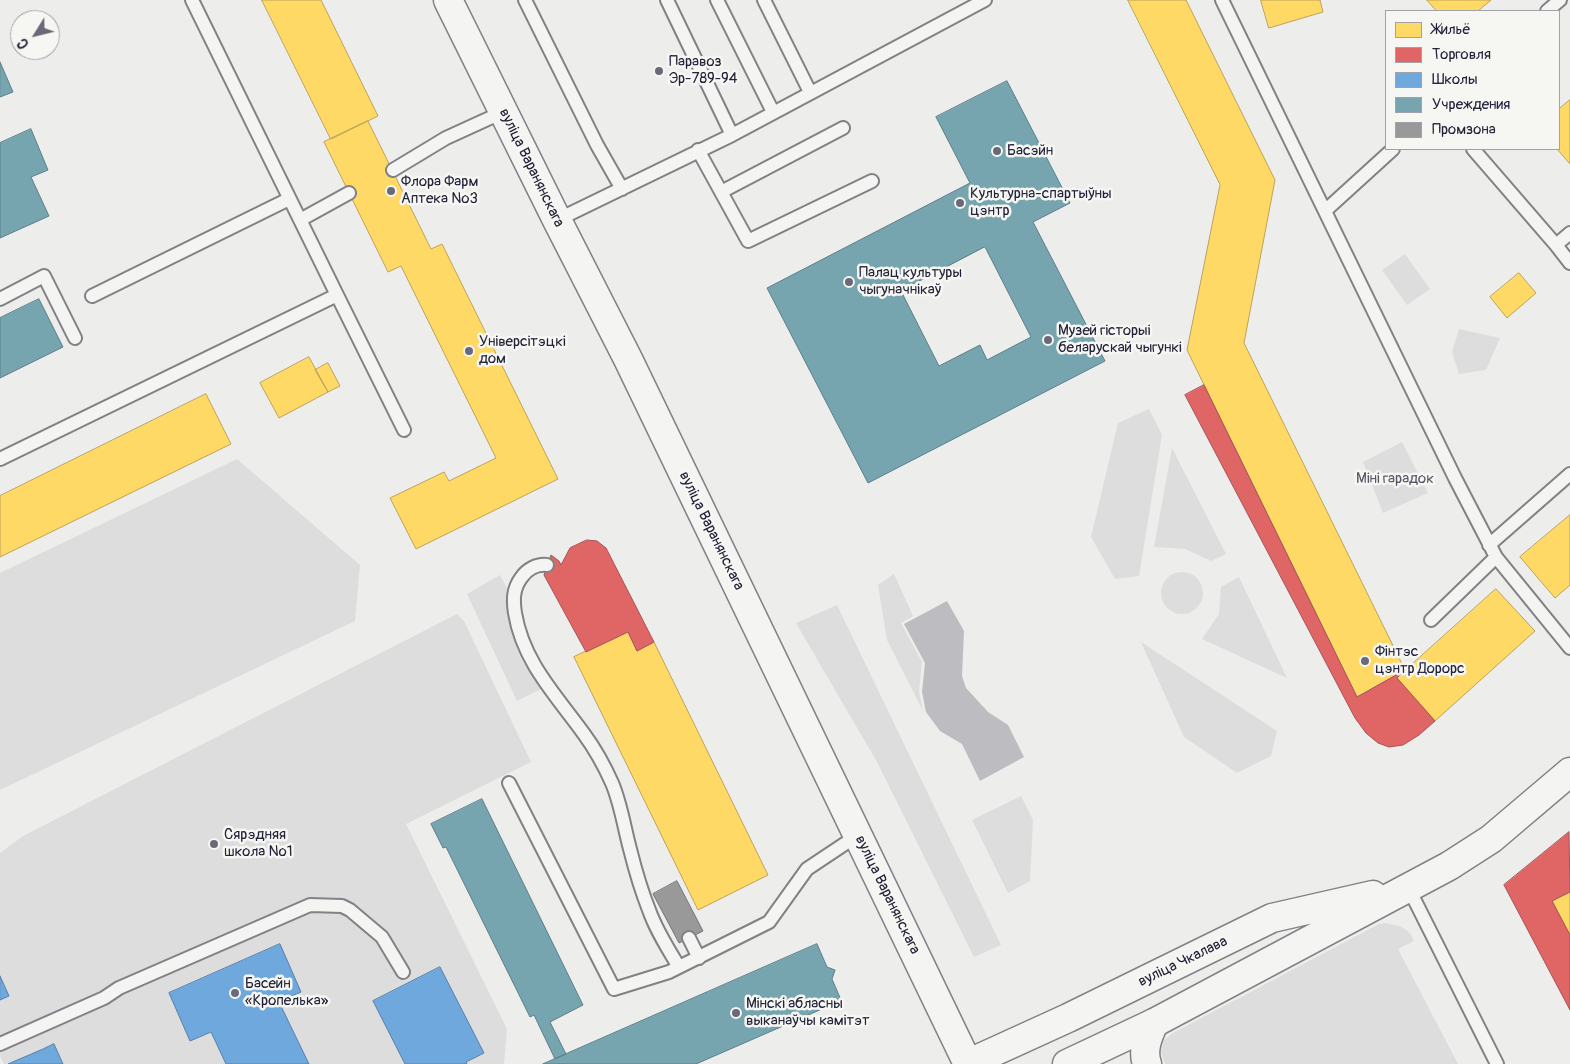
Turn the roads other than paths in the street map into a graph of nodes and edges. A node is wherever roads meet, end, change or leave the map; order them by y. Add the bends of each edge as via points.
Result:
1 (192, 0) edge
2 (448, 0) edge
3 (526, 0) edge
4 (667, 0) edge
5 (717, 0) edge
6 (764, 0) edge
7 (985, 0) edge
8 (1222, 0) edge
9 (1560, 0) edge
10 (1548, 10) edge
11 (810, 92) junction
12 (503, 112) junction
13 (773, 112) junction
14 (843, 128) dead end
15 (732, 135) junction
16 (698, 150) junction
17 (1392, 150) edge
18 (1474, 150) edge
19 (392, 170) dead end
20 (872, 181) dead end
21 (622, 189) junction
22 (722, 192) junction
23 (349, 193) dead end
24 (289, 199) junction
25 (1326, 210) junction
26 (300, 220) junction
27 (557, 220) junction
28 (1570, 233) edge
29 (1556, 245) junction
30 (1570, 263) edge
31 (337, 294) junction
32 (92, 296) dead end
33 (0, 300) edge
34 (75, 338) dead end
35 (404, 430) dead end
36 (0, 459) edge
37 (1570, 474) edge
38 (1489, 545) junction
39 (1496, 557) junction
40 (547, 565) dead end
41 (1431, 620) dead end
42 (1570, 648) edge
43 (1570, 772) edge
44 (509, 783) dead end
45 (858, 834) junction
46 (1408, 888) junction
47 (689, 938) dead end
48 (699, 958) junction
49 (678, 967) junction
50 (402, 972) dead end
51 (1154, 1023) junction
52 (0, 1044) edge
53 (968, 1064) edge
54 (1067, 1064) edge
55 (1147, 1064) edge
56 (1497, 1064) edge

1 - 24 lane
2 - 12 main road, вуліца Варанянскага
3 - 21 lane
4 - 15 lane
5 - 13 lane
6 - 11 lane
7 - 11 lane
8 - 25 lane
9 - 10 lane
11 - 13 lane
12 - 19 lane via 446,138
12 - 27 main road, вуліца Варанянскага
13 - 15 lane
14 - 22 lane
15 - 16 lane
16 - 21 lane
16 - 22 lane
17 - 25 lane
18 - 29 lane
20 - 22 lane via 748,241
21 - 27 lane
23 - 26 lane
24 - 26 lane
24 - 32 lane
25 - 38 lane
26 - 31 lane
27 - 45 main road, вуліца Варанянскага via 628,359
28 - 29 lane
29 - 30 lane
31 - 35 lane
31 - 36 lane
33 - 34 lane via 44,276
37 - 38 lane
38 - 39 lane
39 - 41 lane
39 - 42 lane
40 - 49 lane via 532,568 517,583 514,603 521,639 537,671 584,734 609,776 649,911
43 - 46 main road, вуліца Чкалава via 1490,839
44 - 49 lane via 614,989
45 - 48 lane via 807,869 768,922
45 - 53 main road, вуліца Варанянскага
46 - 51 main road, вуліца Чкалава
46 - 53 main road, вуліца Чкалава via 1272,918
46 - 56 lane
47 - 48 lane
48 - 49 lane
50 - 52 lane via 382,937 350,910 342,906 310,905
51 - 54 main road, вуліца Чкалава
51 - 55 main road via 1146,1043 1144,1056

